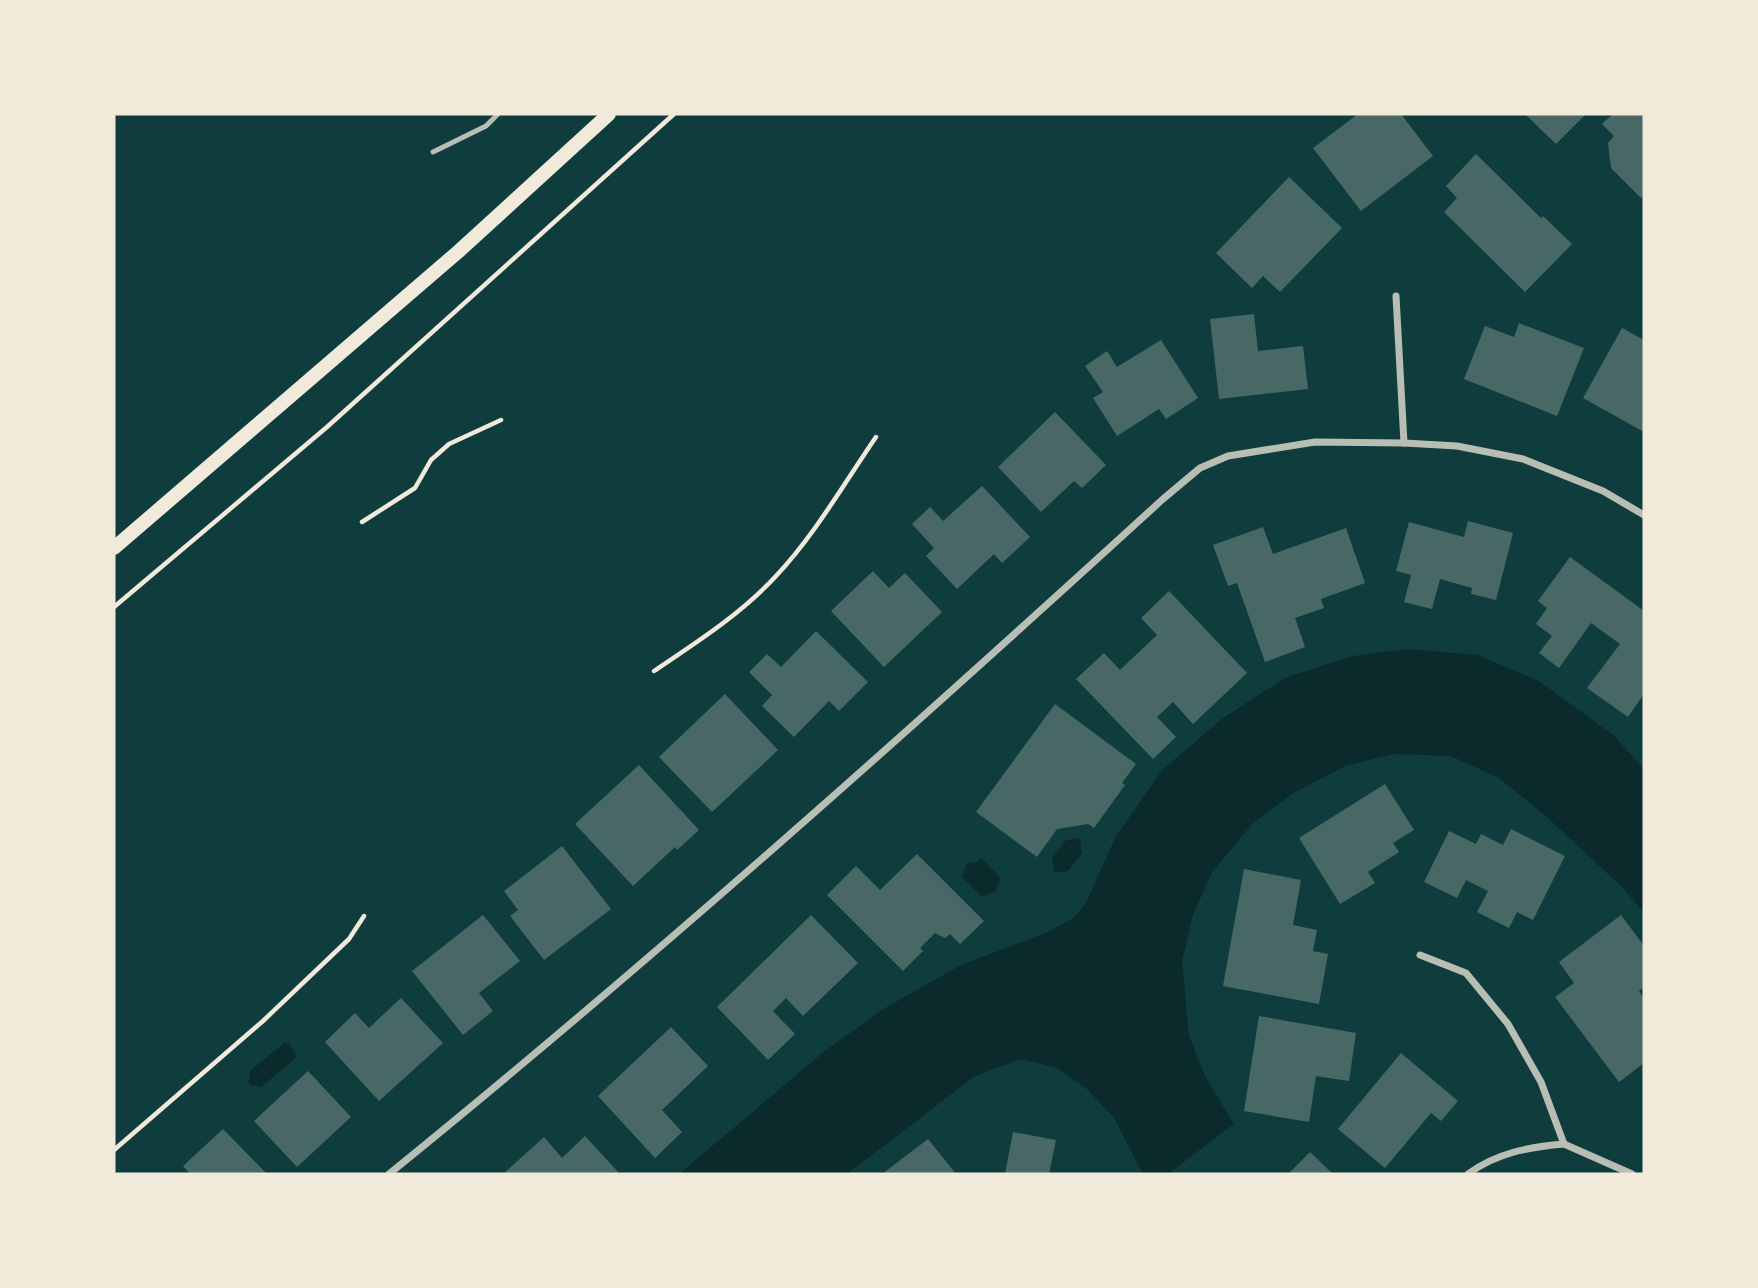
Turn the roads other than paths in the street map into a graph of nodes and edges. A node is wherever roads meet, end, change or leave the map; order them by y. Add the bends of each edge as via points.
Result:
1 (498, 114) edge
2 (610, 114) edge
3 (433, 152) dead end
4 (1396, 296) dead end
5 (1404, 443) junction
6 (1644, 515) edge
7 (114, 548) edge
8 (1420, 955) dead end
9 (1564, 1144) junction
10 (389, 1174) edge
11 (1468, 1174) edge
12 (1632, 1174) edge

1 - 3 lane via 486,126
2 - 7 main road via 449,260
4 - 5 street
5 - 6 street via 1457,446 1523,459 1603,491
5 - 10 street via 1315,442 1228,456 1200,468 695,918
8 - 9 street via 1466,973 1508,1024 1541,1082
9 - 11 street via 1500,1156
9 - 12 street

